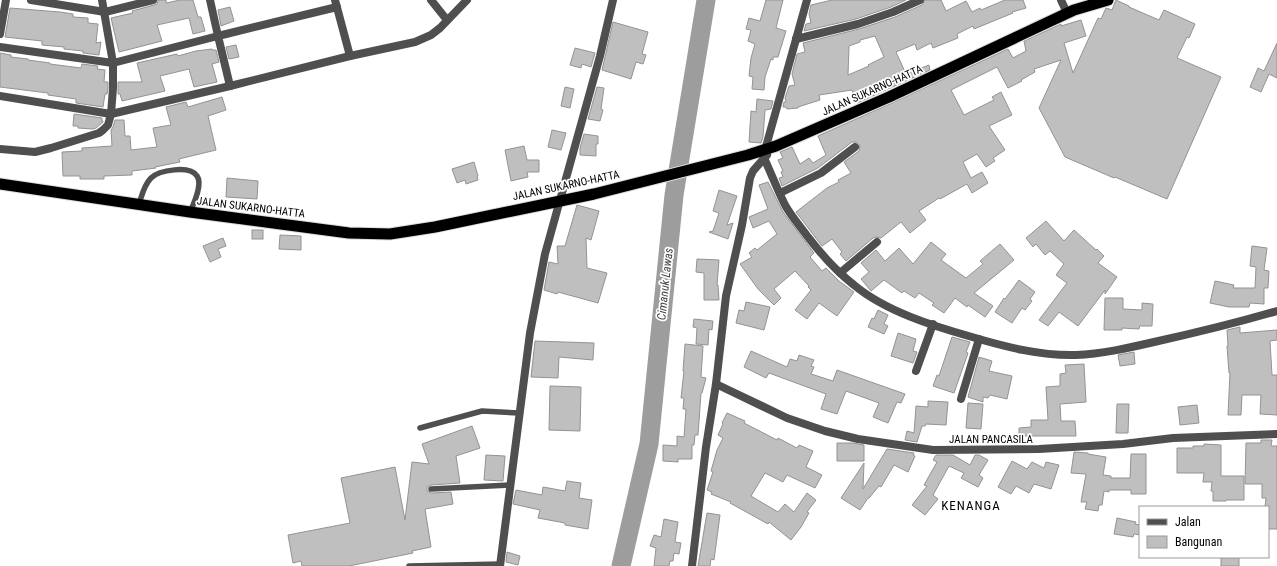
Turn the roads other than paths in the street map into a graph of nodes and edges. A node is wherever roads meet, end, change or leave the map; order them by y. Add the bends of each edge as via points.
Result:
1 (6, 0) edge
2 (31, 0) edge
3 (102, 0) edge
4 (153, 0) edge
5 (210, 0) edge
6 (431, 0) edge
7 (467, 0) edge
8 (614, 0) edge
9 (807, 0) edge
10 (920, 0) edge
11 (1061, 0) edge
12 (1108, 0) edge
13 (336, 4) edge
14 (105, 12) junction
15 (1067, 13) junction
16 (447, 20) junction
17 (0, 34) edge
18 (218, 36) junction
19 (796, 39) junction
20 (0, 47) edge
21 (350, 56) junction
22 (113, 63) junction
23 (230, 86) junction
24 (0, 96) edge
25 (111, 114) junction
26 (855, 148) dead end
27 (0, 149) edge
28 (768, 151) junction
29 (0, 184) edge
30 (780, 193) junction
31 (559, 201) junction
32 (139, 204) junction
33 (190, 212) junction
34 (877, 242) dead end
35 (840, 273) junction
36 (1277, 311) edge
37 (933, 324) junction
38 (979, 339) junction
39 (916, 371) dead end
40 (716, 384) junction
41 (961, 399) dead end
42 (519, 413) junction
43 (420, 428) dead end
44 (1277, 434) edge
45 (510, 485) junction
46 (431, 489) dead end
47 (500, 565) edge
48 (409, 566) edge
49 (692, 566) edge

1 - 17 street
2 - 14 street
3 - 14 street
4 - 14 street
5 - 18 street
6 - 16 street
7 - 16 street
8 - 31 street
9 - 19 street
10 - 19 street via 858,24
11 - 15 street
12 - 15 highway, JALAN SUKARNO-HATTA
13 - 18 street
13 - 21 street
14 - 22 street
15 - 28 highway, JALAN SUKARNO-HATTA
16 - 21 street via 431,35 415,42
18 - 22 street
18 - 23 street
19 - 28 street
20 - 22 street
21 - 23 street
22 - 25 street
23 - 25 street
24 - 25 street
25 - 27 street via 104,130 59,146 35,152
26 - 30 street via 821,172
28 - 30 street
28 - 31 highway, JALAN SUKARNO-HATTA
28 - 40 street via 753,171 749,184 726,296
29 - 32 highway, JALAN SUKARNO-HATTA
30 - 35 street via 792,216 813,244
31 - 33 highway, JALAN SUKARNO-HATTA via 390,234 349,233
31 - 42 street via 545,254 530,333
32 - 33 highway, JALAN SUKARNO-HATTA
32 - 33 lane via 145,186 152,177 165,171 184,170 193,172 199,180 197,195
34 - 35 street
35 - 37 street via 868,295 908,316
36 - 38 street via 1163,340 1083,354 1007,347
37 - 38 street
37 - 39 street
38 - 41 street
40 - 44 street, JALAN PANCASILA via 787,418 825,431 858,439 933,450 1039,449 1173,438
40 - 49 street
42 - 43 lane via 482,411
42 - 45 street
45 - 46 lane
45 - 47 street
47 - 48 lane

